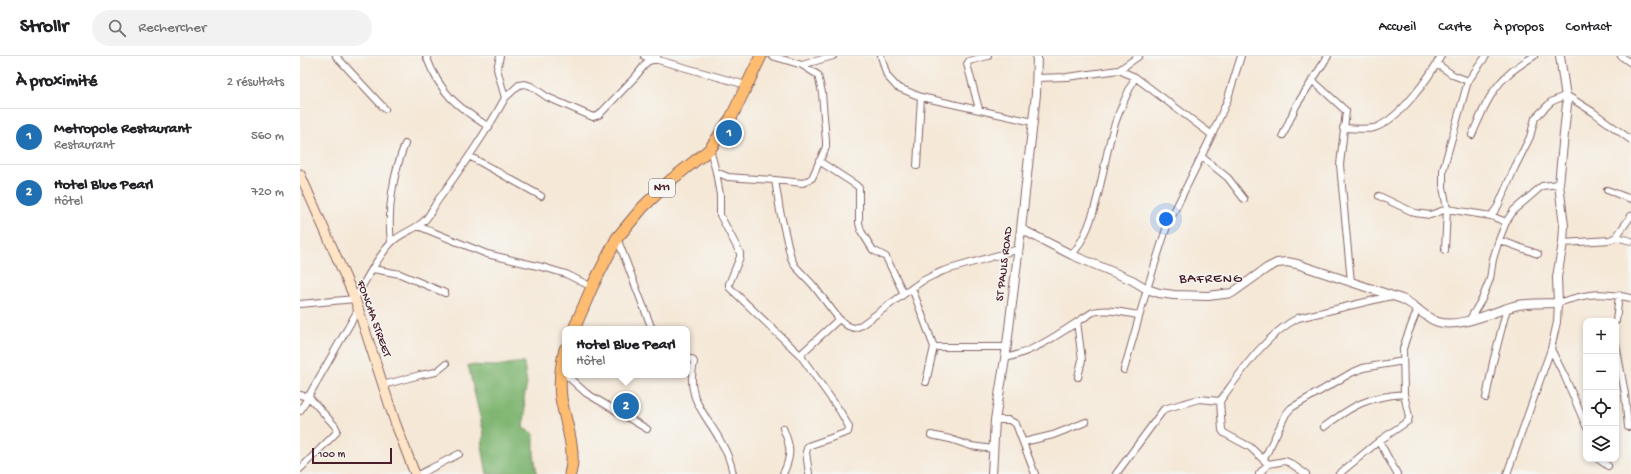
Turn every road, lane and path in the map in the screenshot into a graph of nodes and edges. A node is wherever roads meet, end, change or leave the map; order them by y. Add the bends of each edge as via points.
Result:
1 (336, 56) edge
2 (426, 56) edge
3 (500, 56) edge
4 (644, 56) edge
5 (761, 56) edge
6 (772, 56) edge
7 (833, 56) edge
8 (881, 56) edge
9 (988, 56) edge
10 (1037, 56) edge
11 (1139, 56) edge
12 (1241, 56) edge
13 (1318, 56) edge
14 (1441, 56) edge
15 (1486, 56) edge
16 (1534, 56) edge
17 (1560, 56) edge
18 (1621, 56) edge
19 (656, 57) edge
20 (1327, 58) edge
21 (1631, 63) edge
22 (1437, 64) junction
23 (802, 65) junction
24 (1119, 70) junction
25 (1135, 77) junction
26 (1037, 78) junction
27 (1312, 80) junction
28 (1468, 81) junction
29 (746, 85) junction
30 (1566, 95) junction
31 (921, 97) junction
32 (505, 98) junction
33 (385, 109) dead end
34 (979, 109) junction
35 (1033, 122) junction
36 (489, 127) junction
37 (1344, 128) junction
38 (1283, 135) dead end
39 (1472, 135) dead end
40 (1212, 136) junction
41 (1631, 140) edge
42 (405, 144) dead end
43 (710, 149) junction
44 (469, 156) junction
45 (1202, 157) junction
46 (819, 161) junction
47 (917, 166) dead end
48 (716, 172) junction
49 (301, 180) edge
50 (775, 180) junction
51 (1559, 184) junction
52 (1607, 190) dead end
53 (541, 196) dead end
54 (1379, 196) dead end
55 (1244, 199) dead end
56 (1631, 199) edge
57 (1447, 210) junction
58 (1492, 216) junction
59 (1631, 216) edge
60 (1506, 222) junction
61 (418, 226) junction
62 (1021, 228) junction
63 (1616, 237) junction
64 (617, 238) junction
65 (1499, 240) junction
66 (1631, 241) edge
67 (391, 242) junction
68 (1563, 243) junction
69 (1019, 249) junction
70 (1446, 250) dead end
71 (1538, 254) dead end
72 (1072, 255) junction
73 (373, 269) junction
74 (1351, 282) junction
75 (592, 287) junction
76 (912, 288) junction
77 (1147, 289) junction
78 (445, 293) dead end
79 (904, 294) junction
80 (1391, 296) junction
81 (1619, 296) junction
82 (1631, 298) edge
83 (354, 299) junction
84 (1558, 303) junction
85 (300, 304) edge
86 (1418, 308) junction
87 (1507, 308) junction
88 (358, 310) junction
89 (1139, 315) junction
90 (1616, 318) edge
91 (839, 319) junction
92 (1470, 320) junction
93 (1077, 322) junction
94 (575, 326) edge
95 (651, 326) edge
96 (934, 347) junction
97 (1007, 347) junction
98 (1551, 349) junction
99 (1618, 354) edge
100 (800, 355) junction
101 (1005, 358) junction
102 (690, 359) edge
103 (1403, 361) junction
104 (446, 364) dead end
105 (1124, 370) dead end
106 (1078, 377) dead end
107 (563, 378) edge
108 (570, 378) edge
109 (926, 382) dead end
110 (383, 385) junction
111 (1404, 394) junction
112 (300, 395) edge
113 (309, 397) junction
114 (1486, 398) dead end
115 (1220, 401) junction
116 (300, 411) edge
117 (1583, 419) edge
118 (996, 420) junction
119 (1086, 422) dead end
120 (1324, 427) dead end
121 (1628, 427) dead end
122 (783, 428) dead end
123 (647, 429) dead end
124 (931, 435) dead end
125 (1024, 442) junction
126 (1379, 442) junction
127 (993, 449) junction
128 (459, 454) dead end
129 (1264, 459) junction
130 (1602, 462) edge
131 (1268, 464) junction
132 (1608, 466) dead end
133 (300, 469) edge
134 (414, 473) edge
135 (570, 474) edge
136 (733, 474) edge
137 (783, 474) edge
138 (809, 474) edge
139 (992, 474) edge
140 (1035, 474) edge
141 (1116, 474) edge
142 (1259, 474) edge
143 (1306, 474) edge
144 (1339, 474) edge
145 (1397, 474) edge
146 (1507, 474) edge

1 - 33 street
2 - 36 street via 437,81 449,96 465,112
3 - 32 street via 497,69
4 - 19 street
5 - 29 highway, N11
6 - 23 street
7 - 23 street
8 - 31 street via 887,76 897,87
9 - 34 street via 969,61 967,64
10 - 26 street, ST PAULS ROAD
11 - 24 street
12 - 40 street via 1227,101
13 - 20 street
14 - 22 street
15 - 28 street
16 - 39 street via 1498,84 1487,101
17 - 30 street
18 - 21 street
19 - 29 street
19 - 32 street via 647,62 599,115 593,117 547,97 525,84 519,85
20 - 27 street
22 - 28 street
22 - 37 street via 1404,107 1387,121 1374,128
23 - 46 street via 818,75 822,93 826,147
24 - 25 street
24 - 26 street
25 - 40 street
25 - 72 street via 1112,132 1099,194 1081,242
26 - 35 street, ST PAULS ROAD
27 - 37 street via 1346,111
27 - 38 street via 1296,106
28 - 57 street via 1443,170
29 - 43 highway, N11 via 730,118
30 - 41 street
30 - 51 street
30 - 58 street via 1551,102 1535,118 1530,137
31 - 34 street
31 - 47 street
32 - 36 street
34 - 35 street
35 - 62 street, ST PAULS ROAD
36 - 44 street
37 - 74 street via 1340,165
40 - 45 street
42 - 67 street via 391,199
43 - 48 street
43 - 64 highway, N11 via 671,180
44 - 53 street
44 - 61 street via 427,218
45 - 55 street via 1228,178
45 - 77 street via 1167,226
46 - 50 street via 812,178 808,181 803,183
46 - 79 street via 859,188 861,231 872,250 886,258
48 - 50 street via 728,177
48 - 100 street via 720,190 720,215 740,253 729,287
49 - 83 main road, FONCHA STREET
50 - 91 street via 791,258
51 - 60 street via 1542,186 1514,210
51 - 68 street via 1564,226
52 - 56 street
54 - 57 street via 1415,213 1430,214
57 - 58 street
57 - 70 street
58 - 60 street
59 - 63 street
60 - 65 street
61 - 67 street
61 - 75 street via 487,254 566,274
62 - 69 street, ST PAULS ROAD
62 - 72 street
63 - 66 street
63 - 68 street via 1610,240
64 - 75 highway, N11
64 - 95 street
65 - 71 street
65 - 92 street via 1490,279
67 - 73 street
68 - 84 street via 1557,277
69 - 76 street via 943,271
69 - 97 street, ST PAULS ROAD
72 - 77 street via 1132,280
73 - 78 street via 400,274
73 - 83 street
74 - 77 street via 1287,262 1267,268 1232,293 1222,295 1159,294
74 - 80 street
75 - 94 highway, N11
76 - 79 street
76 - 96 street
77 - 89 street
79 - 91 street via 860,326 848,326
80 - 86 street via 1411,302
80 - 115 street via 1304,316 1288,323 1248,362
81 - 82 street
81 - 84 street via 1602,293 1584,295
81 - 90 street
83 - 85 street
83 - 88 main road, FONCHA STREET
84 - 87 street via 1532,303
84 - 98 street
86 - 92 street via 1438,322 1455,323
86 - 103 street via 1406,339
87 - 92 street
87 - 114 street
88 - 110 main road, FONCHA STREET
88 - 113 street
89 - 93 street via 1101,310
89 - 105 street
91 - 100 street
93 - 101 street via 1042,345
93 - 106 street via 1082,360
96 - 97 street
96 - 109 street
97 - 101 street, ST PAULS ROAD
98 - 117 street
98 - 146 street
99 - 121 street
100 - 138 street via 849,427 848,432 808,446 806,452
101 - 118 street, ST PAULS ROAD
102 - 136 street via 694,362 692,378 696,402 721,441
103 - 111 street
103 - 129 street via 1363,368 1333,382 1291,408
104 - 110 street via 436,372
107 - 135 highway via 561,397 572,457
108 - 123 street via 586,394
110 - 134 main road, FONCHA STREET
111 - 120 street via 1374,399 1351,407
111 - 126 street via 1408,421
112 - 113 street
113 - 116 street
113 - 133 street via 336,430
115 - 129 street via 1224,433 1250,447
115 - 141 street via 1199,399 1164,409
118 - 125 street via 1009,420 1016,424
118 - 127 street, ST PAULS ROAD
119 - 125 street via 1053,435
122 - 137 street via 790,451 790,459
124 - 127 street
125 - 140 street
126 - 144 street
126 - 145 street
127 - 139 street, ST PAULS ROAD
128 - 134 street
129 - 131 street
130 - 132 street
131 - 142 street
131 - 143 street via 1290,462

